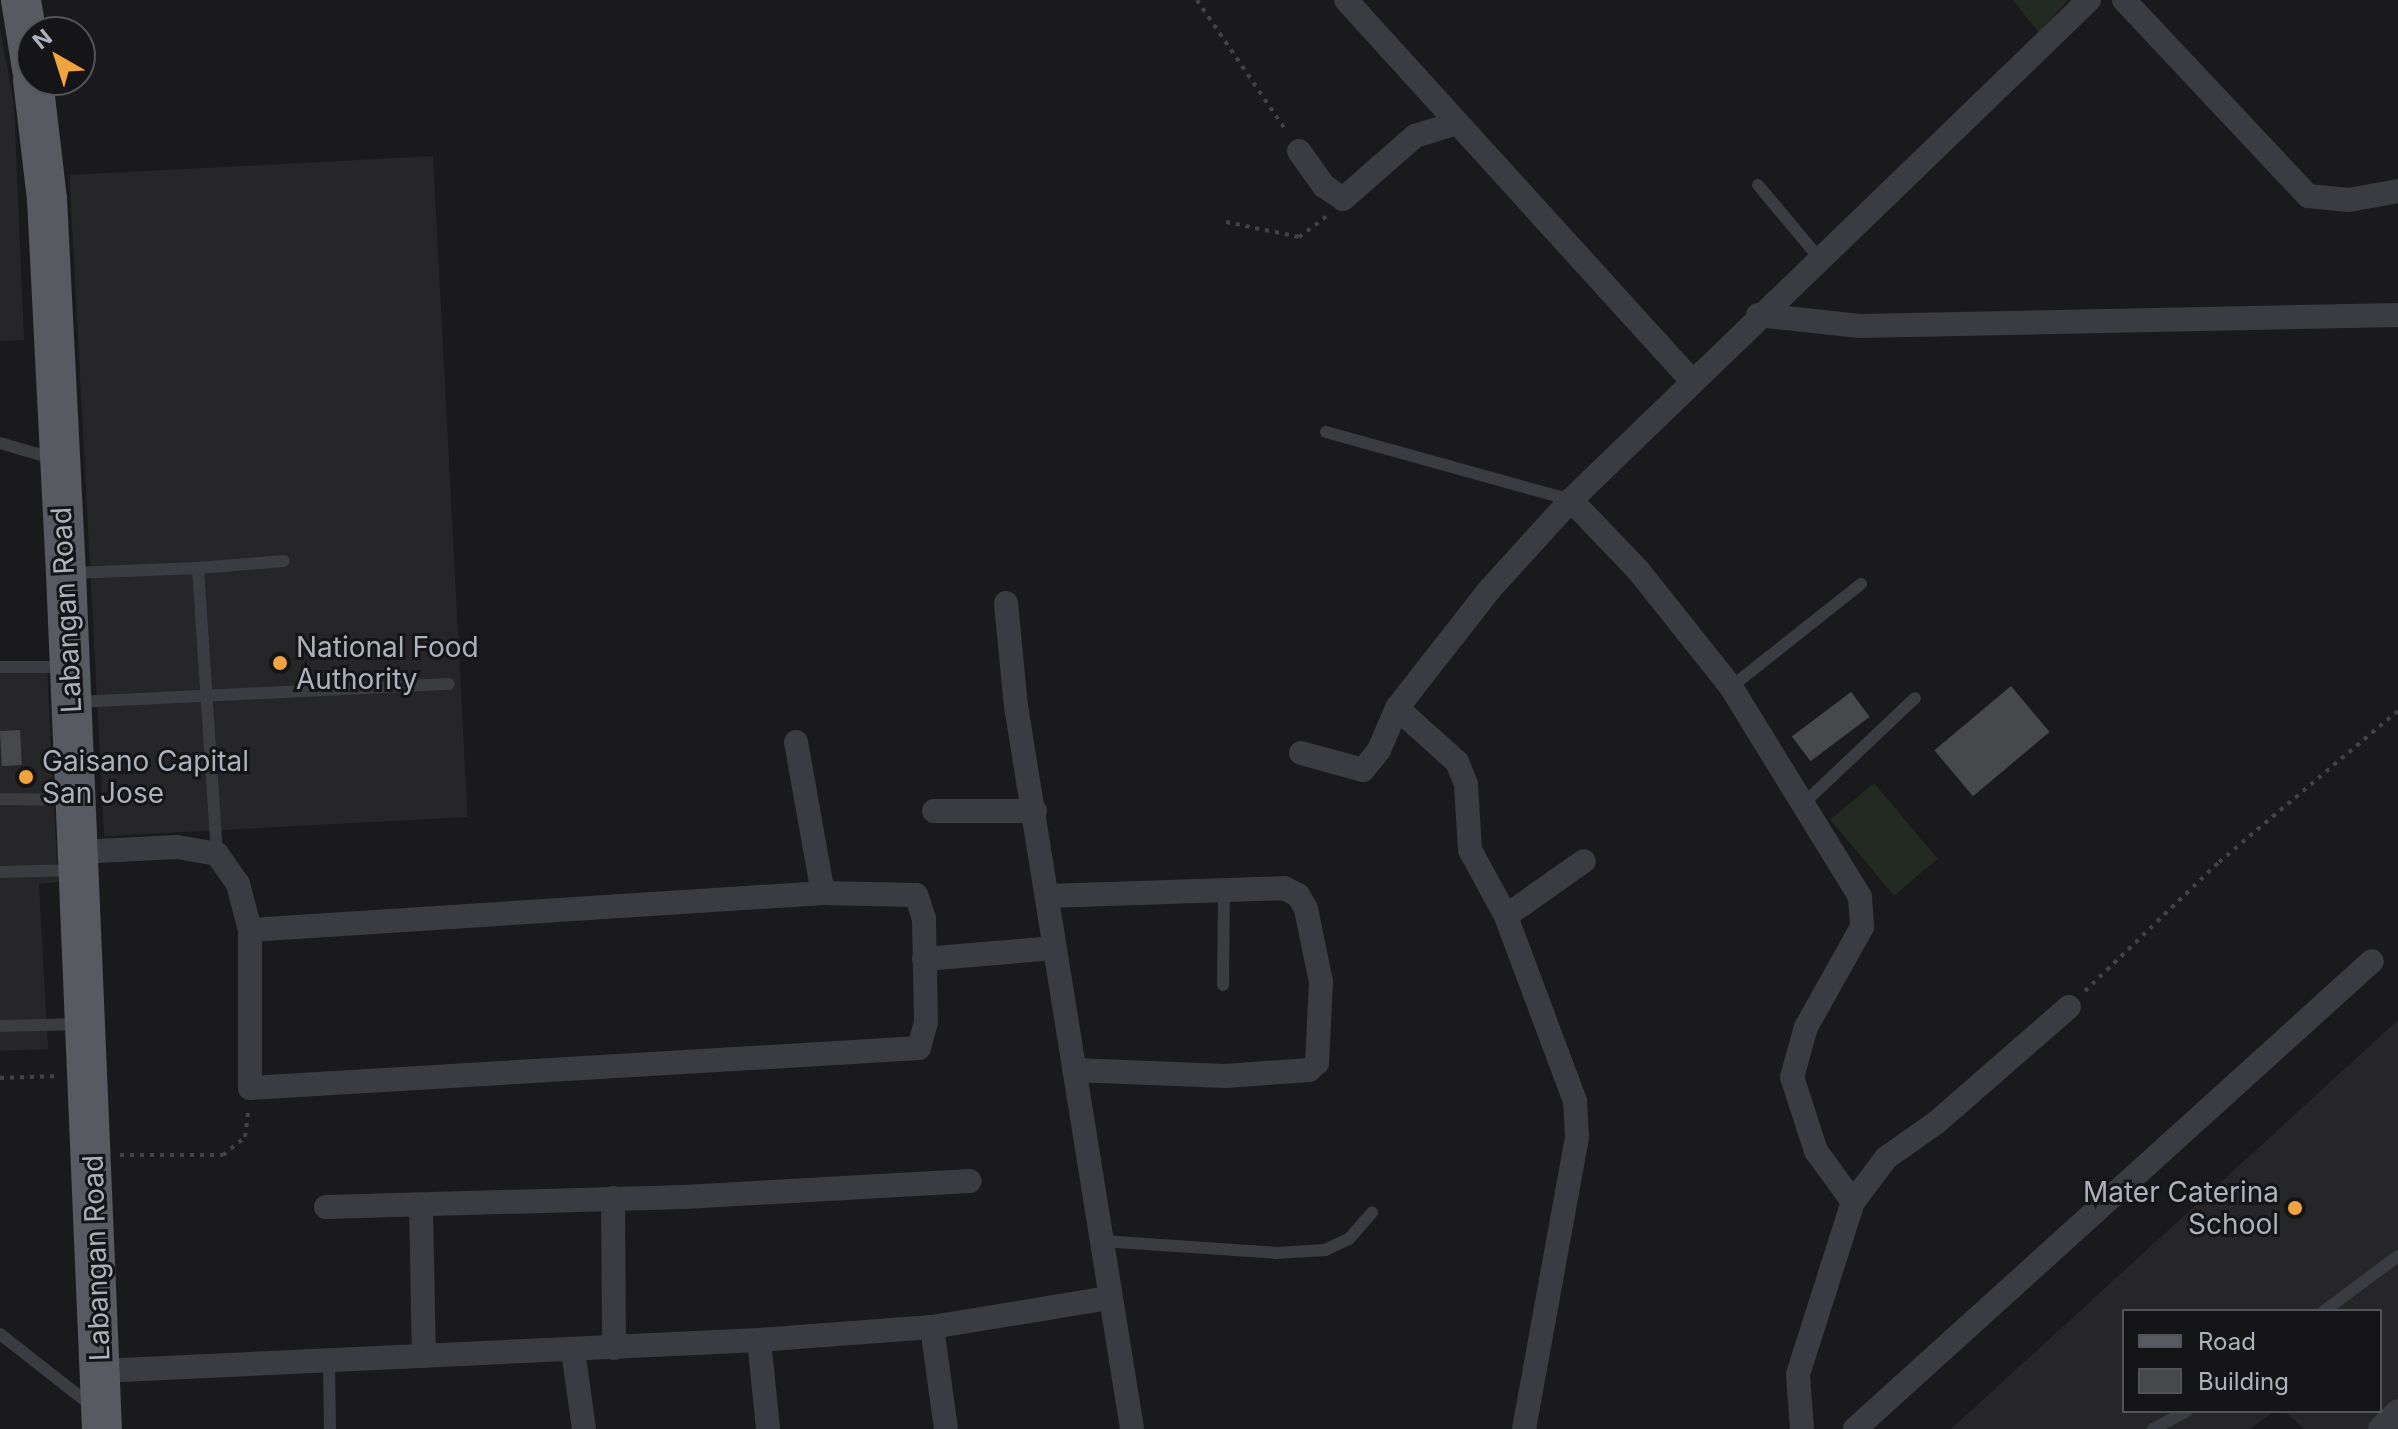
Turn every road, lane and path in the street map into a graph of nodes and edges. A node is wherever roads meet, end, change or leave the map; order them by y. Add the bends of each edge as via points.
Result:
1 (1197, 0) edge
2 (1346, 0) edge
3 (2089, 0) edge
4 (2124, 0) edge
5 (35, 96) edge
6 (1457, 123) junction
7 (1299, 151) joint
8 (1758, 185) dead end
9 (2398, 191) edge
10 (1343, 199) junction
11 (1226, 222) dead end
12 (1819, 258) junction
13 (1758, 315) junction
14 (2398, 315) edge
15 (1692, 381) junction
16 (1326, 432) dead end
17 (0, 443) edge
18 (58, 460) junction
19 (1571, 500) junction
20 (284, 561) dead end
21 (198, 568) junction
22 (66, 574) junction
23 (1861, 584) dead end
24 (1006, 603) dead end
25 (0, 667) edge
26 (449, 684) dead end
27 (70, 685) junction
28 (1731, 687) junction
29 (209, 696) junction
30 (1915, 698) dead end
31 (1397, 708) junction
32 (2398, 711) edge
33 (796, 742) dead end
34 (1301, 753) dead end
35 (0, 799) edge
36 (77, 800) junction
37 (1803, 804) junction
38 (934, 811) dead end
39 (1035, 811) junction
40 (217, 854) junction
41 (78, 861) junction
42 (1584, 861) dead end
43 (0, 872) edge
44 (1224, 892) junction
45 (823, 893) junction
46 (1049, 896) junction
47 (1506, 916) junction
48 (250, 930) junction
49 (1055, 948) junction
50 (924, 959) junction
51 (2372, 961) dead end
52 (1223, 985) dead end
53 (2069, 1007) joint
54 (84, 1024) junction
55 (0, 1026) edge
56 (1074, 1070) junction
57 (87, 1075) junction
58 (0, 1078) edge
59 (250, 1088) junction
60 (92, 1155) junction
61 (970, 1181) dead end
62 (613, 1198) junction
63 (1853, 1202) junction
64 (421, 1205) junction
65 (326, 1207) dead end
66 (1372, 1213) dead end
67 (1102, 1241) junction
68 (2398, 1256) edge
69 (1110, 1298) junction
70 (2327, 1309) edge
71 (932, 1327) junction
72 (0, 1334) edge
73 (759, 1340) junction
74 (614, 1348) junction
75 (573, 1350) junction
76 (424, 1356) junction
77 (329, 1361) junction
78 (100, 1371) junction
79 (2398, 1411) edge
80 (2183, 1413) edge
81 (102, 1422) edge
82 (330, 1429) edge
83 (584, 1429) edge
84 (768, 1429) edge
85 (946, 1429) edge
86 (1132, 1429) edge
87 (1524, 1429) edge
88 (1802, 1429) edge
89 (1855, 1429) edge
90 (2153, 1429) edge
91 (2380, 1429) edge

1 - 7 path
2 - 6 street
3 - 12 street
4 - 9 street via 2308,196 2349,200
5 - 18 main road, Labangan Road via 47,199
6 - 10 street via 1415,136
6 - 15 street
7 - 10 street via 1324,186
8 - 12 lane
10 - 11 path via 1310,234 1299,237
12 - 13 street
13 - 14 street via 1859,326
13 - 15 street
15 - 19 street
16 - 19 lane
17 - 18 lane
18 - 22 main road, Labangan Road
19 - 28 street via 1638,570
19 - 31 street via 1490,589
20 - 21 lane
21 - 22 lane
21 - 29 lane
22 - 27 main road, Labangan Road
23 - 28 lane
24 - 39 street
25 - 27 lane
26 - 29 lane
27 - 29 lane
27 - 36 main road, Labangan Road
28 - 37 street
29 - 40 lane
30 - 37 lane
31 - 34 street via 1379,750 1363,770 1340,768
31 - 47 street via 1457,762 1466,784 1470,850
32 - 53 path via 2219,862
33 - 45 street
35 - 36 lane
36 - 41 main road, Labangan Road
37 - 63 street via 1860,897 1862,927 1806,1027 1792,1077 1816,1151
38 - 39 street
39 - 46 street
40 - 41 street via 177,847
40 - 48 street via 238,884
41 - 43 lane
41 - 54 main road, Labangan Road
42 - 47 street
44 - 46 street
44 - 52 lane
44 - 56 street via 1284,888 1298,895 1306,909 1321,982 1317,1063 1309,1070 1225,1076
45 - 48 street
45 - 50 street via 916,895 924,919
46 - 49 street
47 - 87 street via 1565,1068 1575,1101 1577,1137
48 - 59 street
49 - 50 street
49 - 56 street
50 - 59 street via 926,1022 919,1048
51 - 89 street
53 - 63 street via 1937,1122 1886,1158
54 - 55 lane
54 - 57 main road, Labangan Road
56 - 67 street
57 - 58 path
57 - 60 main road, Labangan Road
59 - 60 path via 245,1137 223,1155
60 - 78 main road, Labangan Road
61 - 62 street
62 - 64 street
62 - 74 street
63 - 88 street via 1798,1374
64 - 65 street
64 - 76 street
66 - 67 lane via 1349,1239 1325,1250 1276,1253
67 - 69 street
68 - 70 lane
69 - 71 street
69 - 86 street
71 - 73 street
71 - 85 street
72 - 81 lane
73 - 74 street
73 - 84 street
74 - 75 street
75 - 76 street
75 - 83 street
76 - 77 street
77 - 78 street
77 - 82 lane
78 - 81 main road, Labangan Road
79 - 91 street
80 - 90 lane

